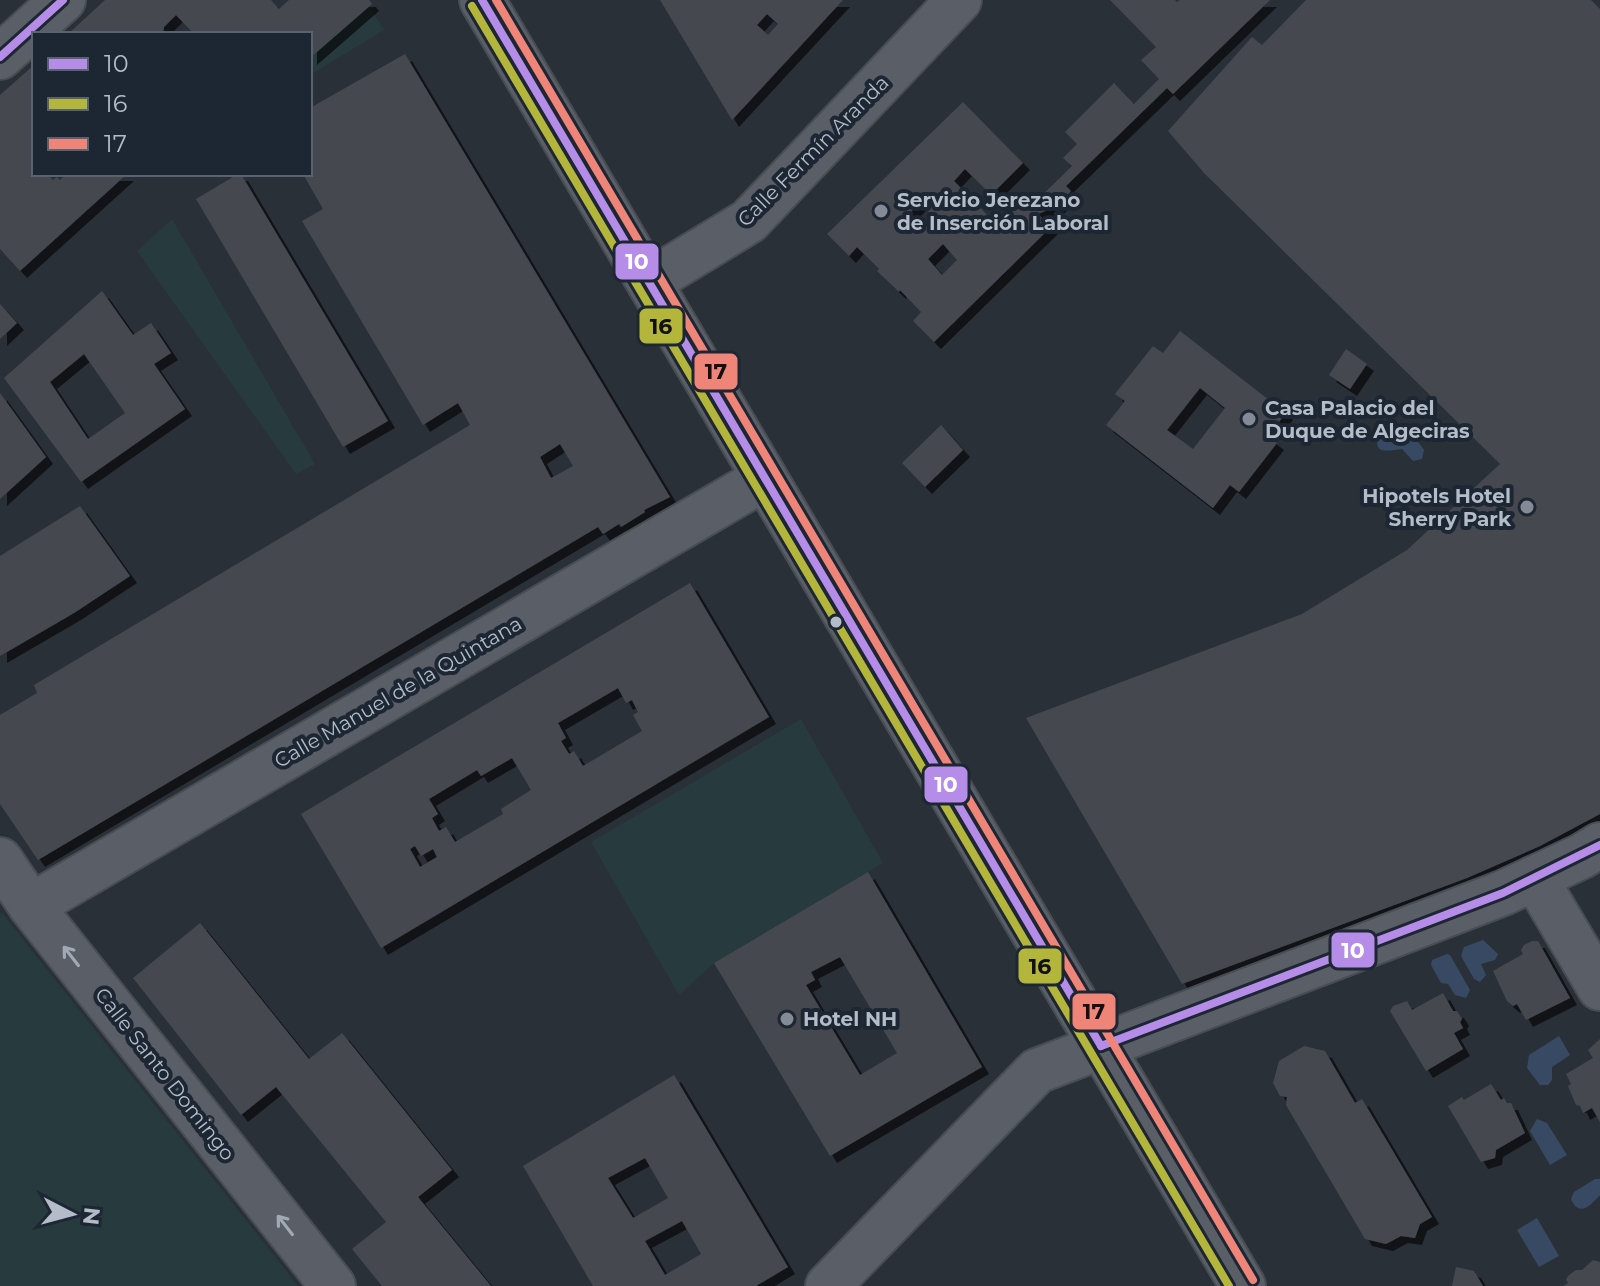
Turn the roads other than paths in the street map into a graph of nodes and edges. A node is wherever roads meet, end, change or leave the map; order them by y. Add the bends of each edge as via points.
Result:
1 (63, 0) edge
2 (482, 0) edge
3 (959, 0) edge
4 (0, 57) edge
5 (649, 282) junction
6 (765, 478) junction
7 (1600, 845) edge
8 (0, 860) edge
9 (1535, 878) junction
10 (31, 906) junction
11 (1600, 988) edge
12 (1101, 1046) junction
13 (333, 1286) edge
14 (828, 1286) edge
15 (1243, 1286) edge

1 - 4 street
2 - 5 street
3 - 5 street, Calle Fermín Aranda via 749,221
5 - 6 street
6 - 10 street, Calle Manuel de la Quintana
6 - 12 street
7 - 9 street
8 - 10 street, Calle Santo Domingo
9 - 11 street
9 - 12 street
13 -> 10 street, Calle Santo Domingo
12 - 14 street via 1037,1071
12 - 15 street

